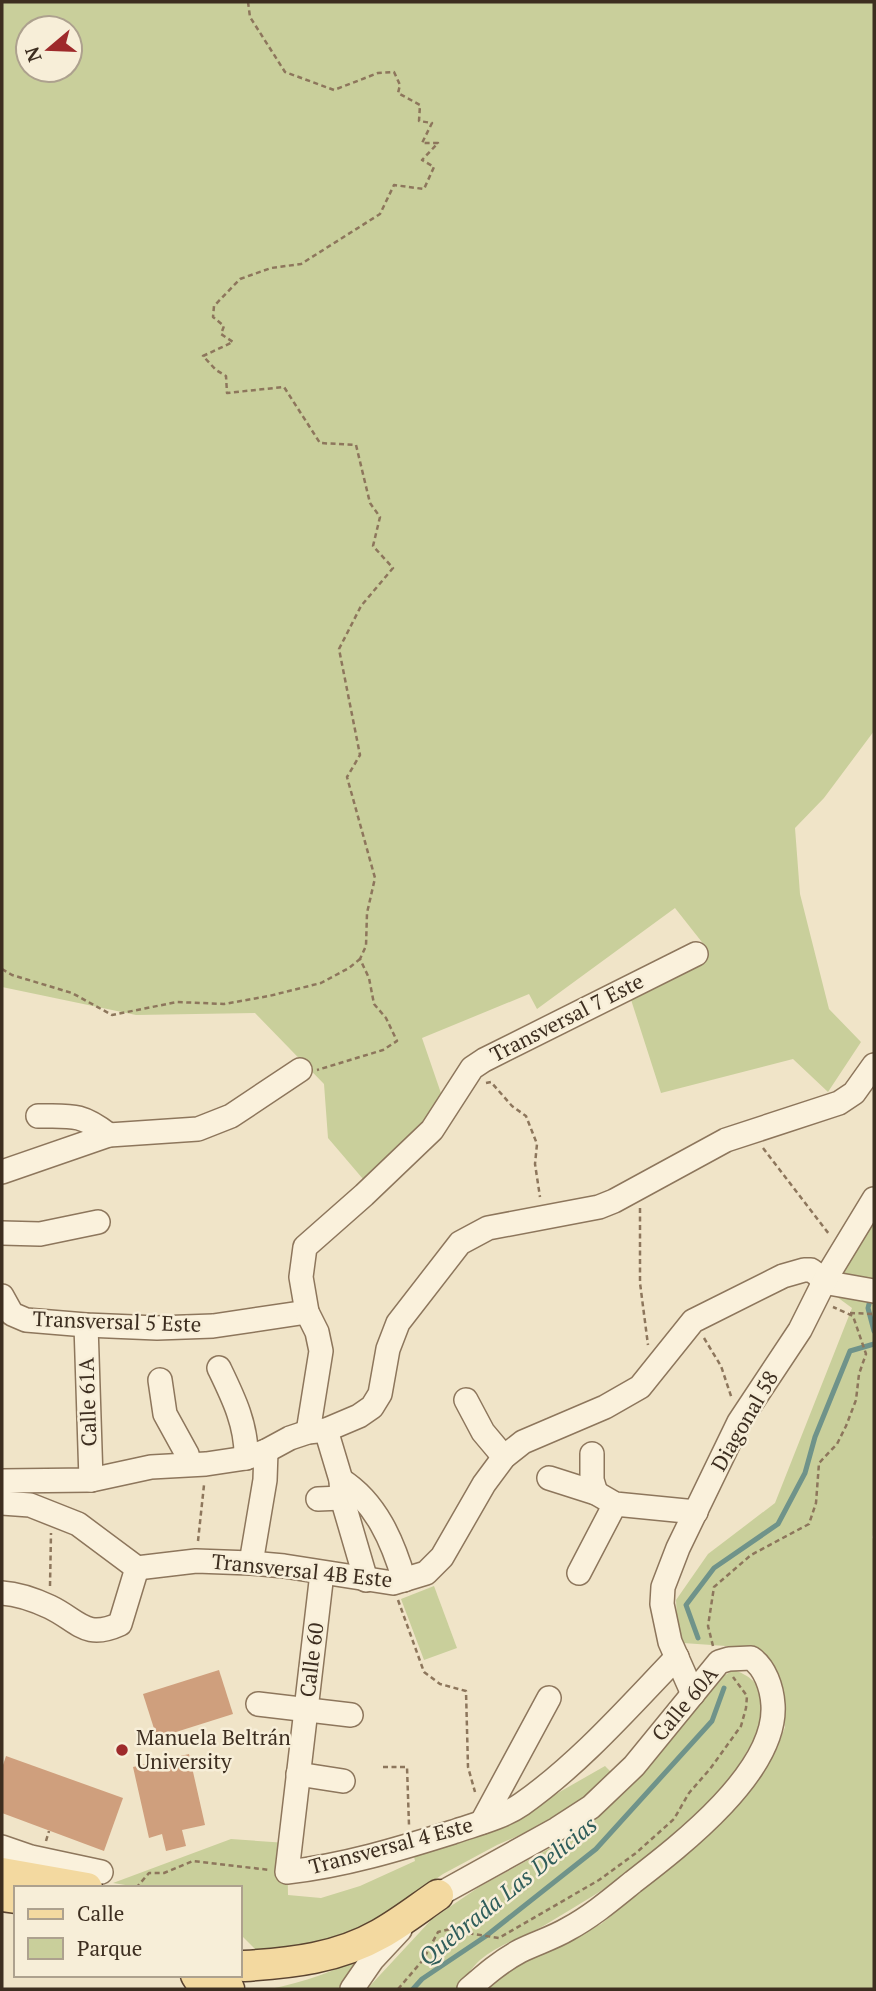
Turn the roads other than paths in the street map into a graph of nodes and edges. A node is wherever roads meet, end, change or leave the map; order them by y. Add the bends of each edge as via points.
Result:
1 (696, 954) dead end
2 (874, 1065) edge
3 (300, 1070) road end
4 (37, 1116) dead end
5 (109, 1135) junction
6 (2, 1172) edge
7 (874, 1199) edge
8 (98, 1223) dead end
9 (2, 1233) edge
10 (820, 1290) junction
11 (872, 1291) edge
12 (7, 1305) edge
13 (307, 1312) junction
14 (86, 1325) junction
15 (219, 1368) dead end
16 (160, 1380) dead end
17 (466, 1400) dead end
18 (317, 1431) junction
19 (592, 1454) dead end
20 (256, 1455) junction
21 (504, 1457) junction
22 (198, 1464) junction
23 (549, 1478) dead end
24 (91, 1480) junction
25 (2, 1481) edge
26 (342, 1489) junction
27 (605, 1498) junction
28 (318, 1499) dead end
29 (2, 1503) edge
30 (696, 1512) junction
31 (251, 1563) junction
32 (137, 1568) junction
33 (322, 1573) junction
34 (579, 1573) dead end
35 (366, 1580) junction
36 (398, 1582) junction
37 (2, 1593) edge
38 (677, 1657) junction
39 (719, 1662) junction
40 (693, 1694) junction
41 (549, 1698) dead end
42 (258, 1704) dead end
43 (306, 1709) junction
44 (351, 1715) dead end
45 (298, 1774) junction
46 (343, 1781) dead end
47 (482, 1822) junction
48 (2, 1847) edge
49 (287, 1872) joint
50 (2, 1873) edge
51 (94, 1880) edge
52 (438, 1895) junction
53 (242, 1972) edge
54 (242, 1977) edge
55 (265, 1989) edge
56 (352, 1989) edge
57 (469, 1989) edge

1 - 13 street, Transversal 7 Este via 472,1068 432,1130 305,1247 301,1277
2 - 18 street via 854,1093 839,1103 726,1140 599,1207 488,1228 460,1243 397,1323 380,1394 372,1407
3 - 5 street via 231,1116 198,1129
4 - 5 street via 77,1116
5 - 6 street
7 - 10 street, Diagonal 58
8 - 9 street via 40,1234
10 - 11 street
10 - 21 street, Transversal 4B Este via 818,1275 804,1270 693,1321 640,1387 523,1442
10 - 30 street, Diagonal 58 via 800,1330 739,1422
12 - 14 street, Transversal 5 Este via 26,1320
13 - 14 street, Transversal 5 Este via 213,1326
13 - 18 street via 321,1351
14 - 24 street, Calle 61A
15 - 20 street via 239,1409 246,1444
16 - 22 street via 165,1414 187,1454
17 - 21 street via 483,1433
18 - 20 street
18 - 26 street
19 - 27 street via 592,1480
20 - 22 street
20 - 31 street via 265,1479
21 - 36 street, Transversal 4B Este via 442,1557 426,1573
22 - 24 street
23 - 27 street
24 - 25 street
26 - 28 street
26 - 35 street
26 - 36 street via 356,1490 394,1545
27 - 30 street
27 - 34 street
29 - 32 street via 30,1505 78,1524
30 - 38 street, Diagonal 58 via 663,1587 662,1604
31 - 32 street, Transversal 4B Este via 196,1561
31 - 33 street, Transversal 4B Este
32 - 37 street via 120,1625 105,1631 85,1630 50,1607
33 - 35 street, Transversal 4B Este
33 - 43 street, Calle 60
35 - 36 street, Transversal 4B Este
38 - 39 street
38 - 40 street, Diagonal 58
38 - 47 street, Transversal 4 Este via 567,1768 519,1805
39 - 40 street, Calle 60A
39 - 57 street, Calle 60A via 751,1658 762,1669 773,1698 774,1718 764,1747 745,1777 668,1855 593,1913 520,1951
40 - 52 street, Calle 60A via 634,1766 591,1807
41 - 47 street
42 - 43 street
43 - 44 street
43 - 45 street, Calle 60
45 - 46 street
45 - 49 street, Calle 60
47 - 49 street, Transversal 4 Este via 410,1846
48 - 51 street
50 - 51 main road
52 - 53 main road via 380,1934 353,1946
52 - 56 street, Calle 60A via 393,1936
54 - 55 main road

